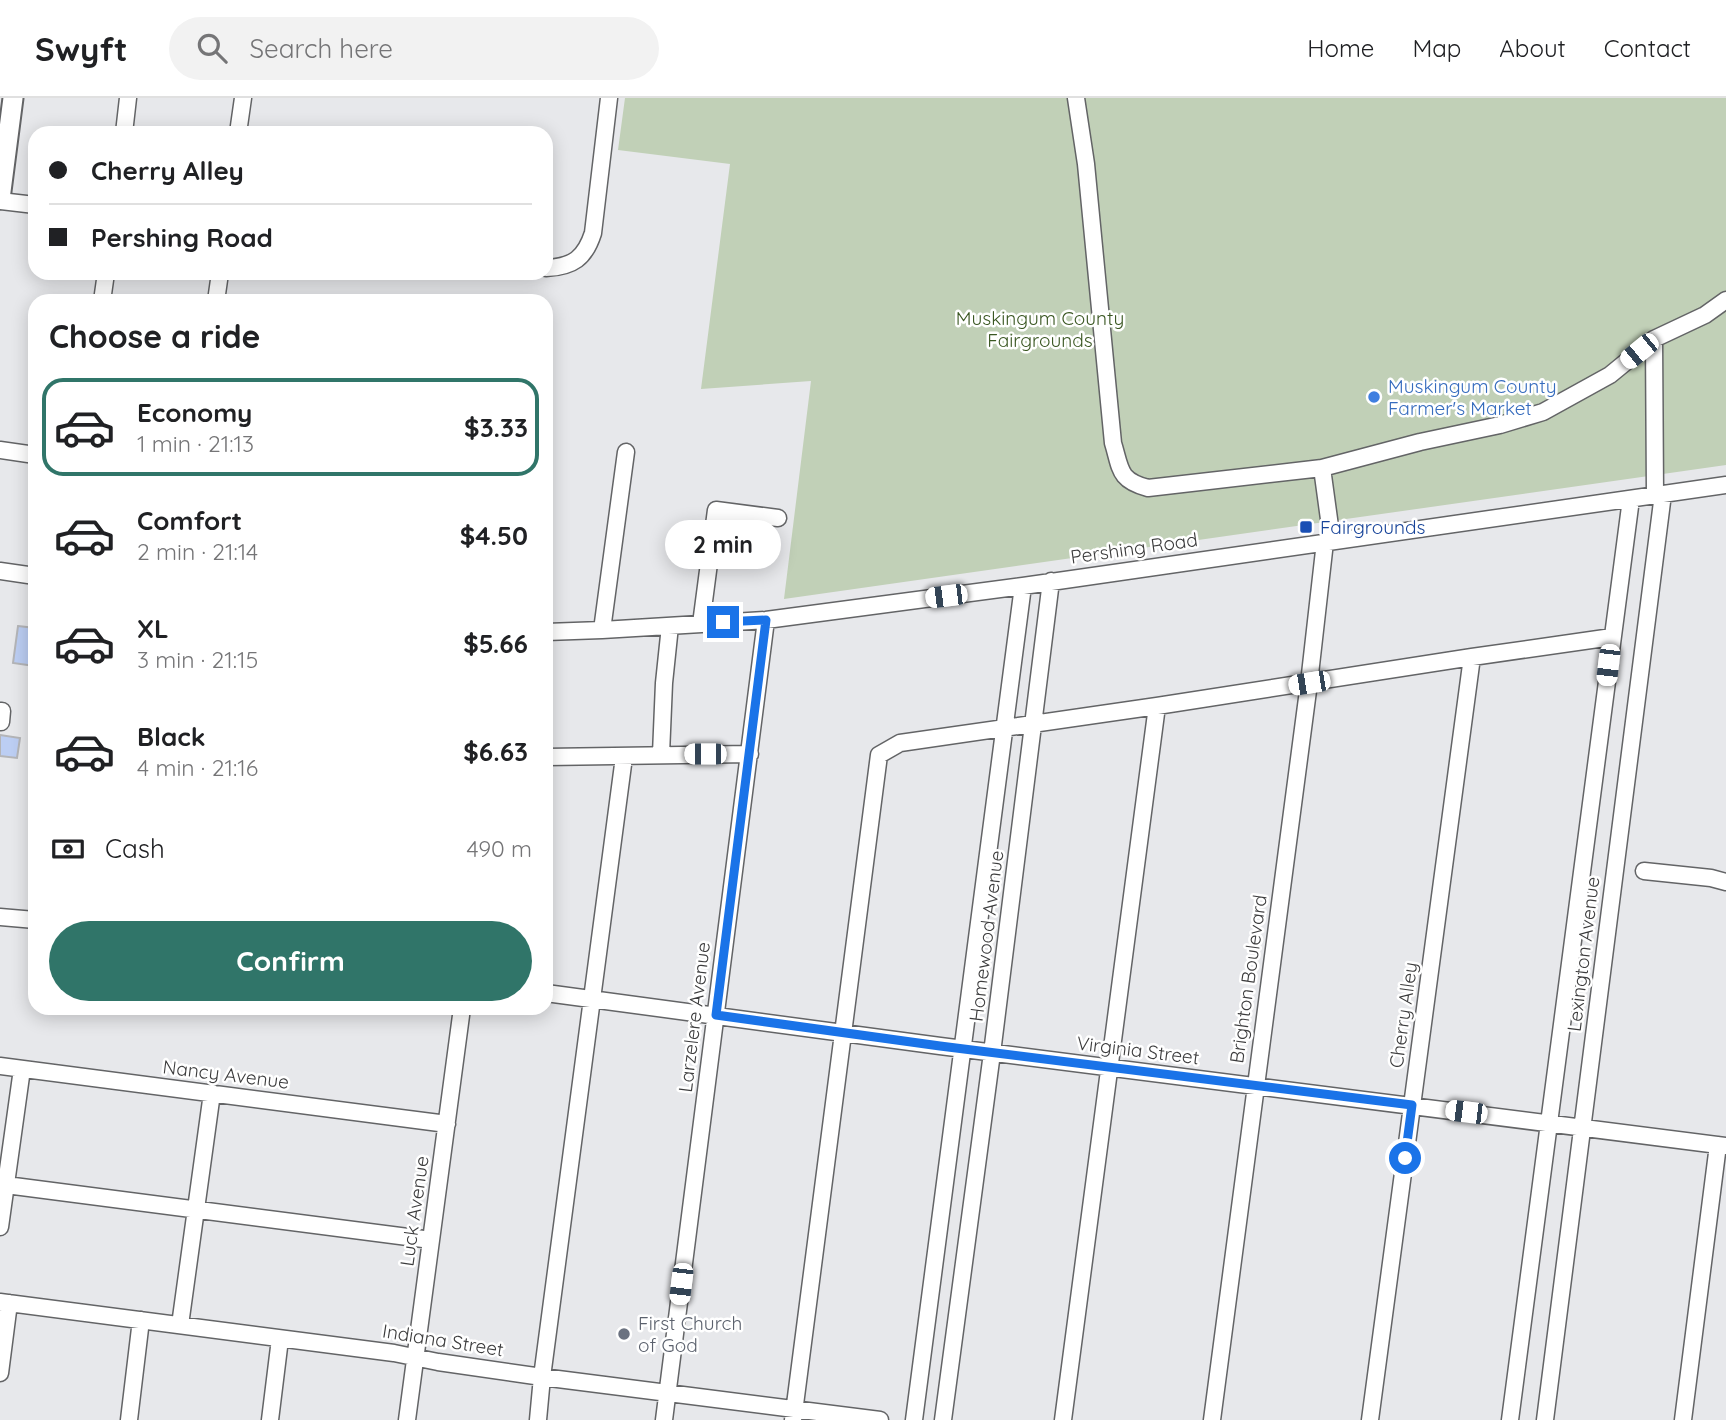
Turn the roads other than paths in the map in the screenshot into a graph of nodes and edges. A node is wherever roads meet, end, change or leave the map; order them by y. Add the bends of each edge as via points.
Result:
1 (13, 98) edge
2 (128, 98) edge
3 (243, 98) edge
4 (609, 98) edge
5 (1076, 98) edge
6 (125, 126) edge
7 (239, 126) edge
8 (1, 176) edge
9 (0, 200) edge
10 (28, 204) edge
11 (553, 267) edge
12 (1726, 300) edge
13 (1654, 339) junction
14 (0, 450) edge
15 (626, 452) dead end
16 (28, 455) edge
17 (1322, 468) junction
18 (1726, 485) edge
19 (1659, 494) junction
20 (1630, 499) junction
21 (778, 518) dead end
22 (1328, 542) junction
23 (0, 572) edge
24 (28, 575) edge
25 (1051, 581) junction
26 (1023, 586) junction
27 (766, 620) junction
28 (701, 624) junction
29 (670, 626) junction
30 (602, 630) junction
31 (553, 632) edge
32 (1612, 637) junction
33 (1472, 657) junction
34 (1309, 683) junction
35 (1157, 706) junction
36 (1034, 723) junction
37 (1004, 728) junction
38 (661, 754) junction
39 (750, 754) junction
40 (553, 757) edge
41 (624, 757) junction
42 (1644, 871) dead end
43 (1726, 882) edge
44 (0, 916) edge
45 (28, 919) edge
46 (553, 994) edge
47 (592, 999) junction
48 (461, 1015) edge
49 (716, 1015) junction
50 (843, 1033) junction
51 (961, 1049) junction
52 (992, 1053) junction
53 (0, 1066) edge
54 (1110, 1068) junction
55 (22, 1069) junction
56 (1255, 1086) junction
57 (212, 1093) junction
58 (1412, 1105) junction
59 (1548, 1123) junction
60 (447, 1124) junction
61 (1582, 1128) junction
62 (1722, 1145) edge
63 (6, 1185) junction
64 (195, 1209) junction
65 (0, 1227) edge
66 (431, 1240) junction
67 (5, 1302) edge
68 (141, 1320) junction
69 (180, 1325) junction
70 (280, 1339) junction
71 (415, 1357) junction
72 (0, 1373) edge
73 (542, 1377) junction
74 (667, 1392) junction
75 (794, 1415) edge
76 (129, 1420) edge
77 (270, 1420) edge
78 (407, 1420) edge
79 (538, 1420) edge
80 (664, 1420) edge
81 (880, 1420) edge
82 (914, 1420) edge
83 (943, 1420) edge
84 (1063, 1420) edge
85 (1212, 1420) edge
86 (1370, 1420) edge
87 (1510, 1420) edge
88 (1545, 1420) edge
89 (1683, 1420) edge

1 - 8 main road
2 - 6 street
3 - 7 street
4 - 11 street via 593,233 577,260
5 - 17 street via 1113,443 1122,474 1133,484 1148,488
8 - 9 main road
9 - 10 street
12 - 13 street
13 - 17 street via 1610,375 1543,412
13 - 19 street, Lexington Avenue
14 - 16 street
15 - 30 street
17 - 22 street, Brighton Boulevard
18 - 19 street, Pershing Road
19 - 20 street, Pershing Road
19 - 61 street, Lexington Avenue
20 - 22 street, Pershing Road
20 - 32 street, Lexington Avenue
21 - 28 street via 716,510
22 - 25 street, Pershing Road
22 - 34 street, Brighton Boulevard
23 - 24 street
25 - 26 street, Pershing Road
25 - 36 street, Homewood Avenue
26 - 27 street, Pershing Road
26 - 37 street, Homewood Avenue
27 - 28 street, Pershing Road
27 - 39 street, Larzelere Avenue
28 - 29 street, Pershing Road
29 - 30 street, Pershing Road
29 - 38 street
30 - 31 street, Pershing Road
32 - 33 street
32 - 59 street, Lexington Avenue
33 - 34 street
33 - 58 street, Cherry Alley
34 - 35 street
34 - 56 street, Brighton Boulevard
35 - 36 street
35 - 54 street
36 - 37 street
36 - 52 street, Homewood Avenue
37 - 50 street via 900,743 879,754
37 - 51 street, Homewood Avenue
38 - 39 street
38 - 41 street
39 - 49 street, Larzelere Avenue
40 - 41 street
41 - 47 street
42 - 43 street
44 - 45 street
46 - 47 street, Virginia Street
47 - 49 street, Virginia Street
47 - 73 street
48 - 60 street, Luck Avenue
49 - 50 street, Virginia Street
49 - 74 street, Larzelere Avenue
50 - 51 street, Virginia Street
50 - 75 street
51 - 52 street, Virginia Street
51 - 82 street, Homewood Avenue
52 - 54 street, Virginia Street
52 - 83 street, Homewood Avenue
53 - 55 street, Nancy Avenue
54 - 56 street, Virginia Street
54 - 84 street
55 - 57 street, Nancy Avenue
55 - 63 street
56 - 58 street, Virginia Street
56 - 85 street, Brighton Boulevard
57 - 60 street, Nancy Avenue
57 - 64 street
58 - 59 street, Virginia Street
58 - 86 street, Cherry Alley
59 - 61 street, Virginia Street
59 - 87 street, Lexington Avenue
60 - 66 street, Luck Avenue
61 - 62 street, Virginia Street
61 - 88 street, Lexington Avenue
62 - 89 street
63 - 64 street
63 - 65 street
64 - 66 street
64 - 69 street
66 - 71 street, Luck Avenue
67 - 68 street, Indiana Street
67 - 72 street
68 - 69 street, Indiana Street
68 - 76 street
69 - 70 street, Indiana Street
70 - 71 street, Indiana Street
70 - 77 street
71 - 73 street, Indiana Street
71 - 78 street, Luck Avenue
73 - 74 street, Indiana Street
73 - 79 street
74 - 75 street, Indiana Street
74 - 80 street, Larzelere Avenue
75 - 81 street, Indiana Street

